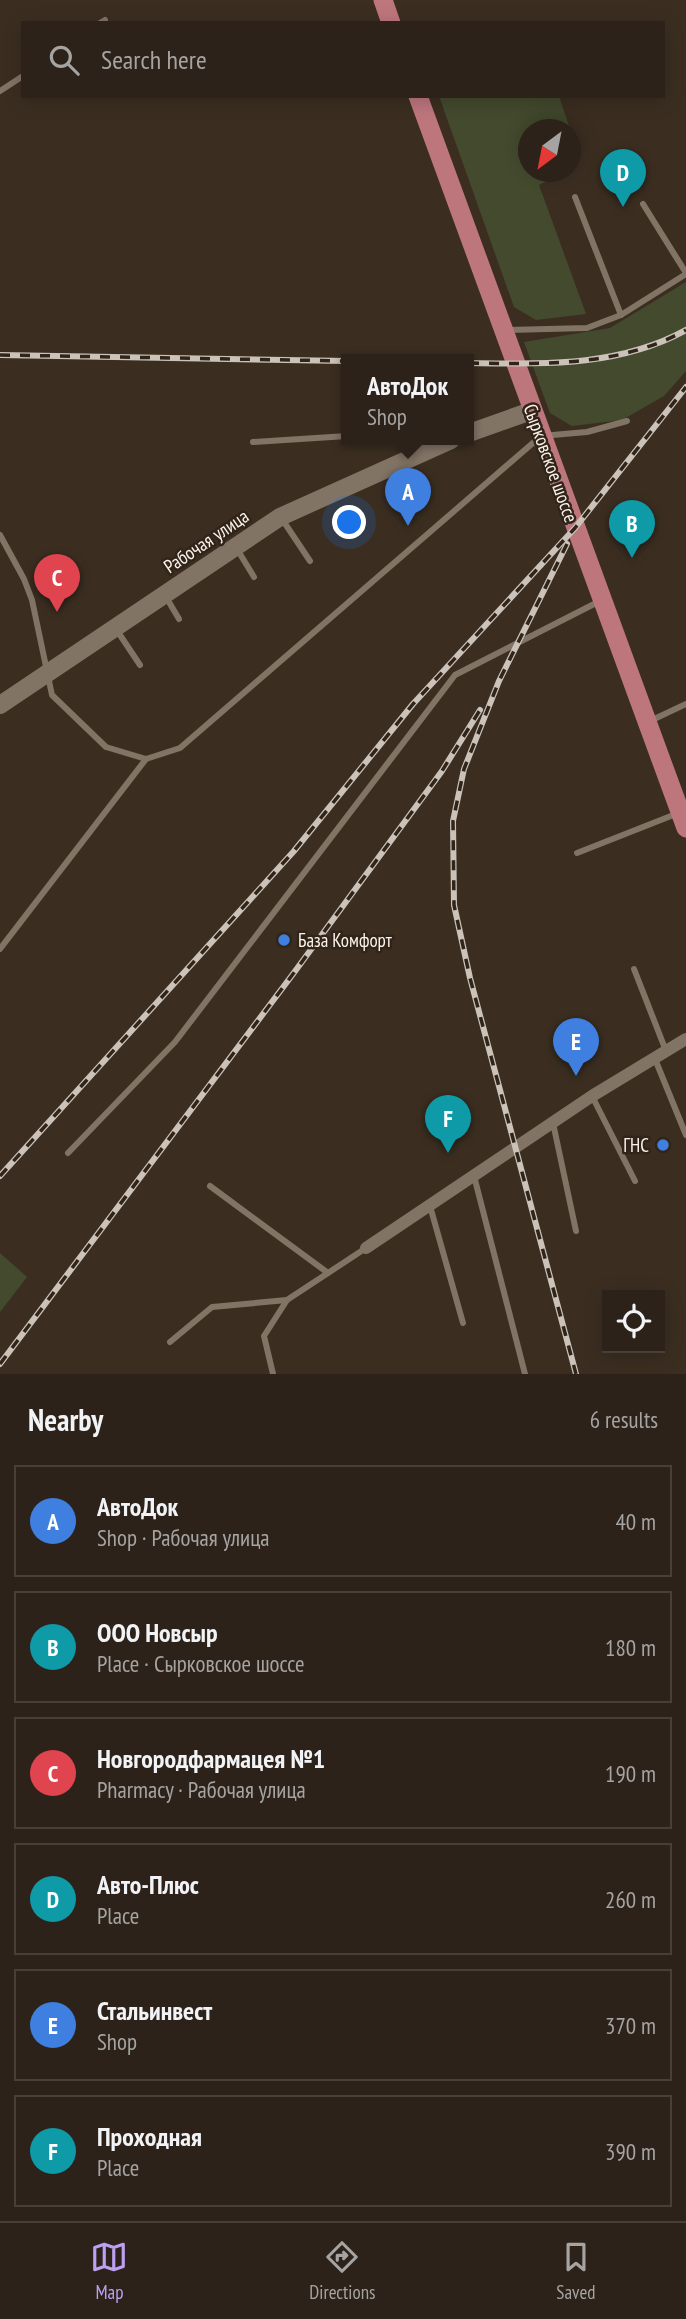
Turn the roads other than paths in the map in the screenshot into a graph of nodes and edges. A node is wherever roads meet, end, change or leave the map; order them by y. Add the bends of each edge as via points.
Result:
1 (383, 0) edge
2 (390, 21) edge
3 (21, 77) edge
4 (0, 91) edge
5 (419, 98) edge
6 (575, 197) dead end
7 (643, 204) dead end
8 (686, 274) edge
9 (621, 315) junction
10 (502, 330) junction
11 (531, 411) junction
12 (627, 421) dead end
13 (474, 431) edge
14 (341, 436) edge
15 (541, 436) junction
16 (253, 442) dead end
17 (421, 445) edge
18 (280, 517) junction
19 (0, 535) edge
20 (236, 546) junction
21 (310, 561) dead end
22 (254, 577) dead end
23 (164, 594) junction
24 (602, 600) junction
25 (180, 620) dead end
26 (115, 627) junction
27 (140, 665) dead end
28 (47, 673) junction
29 (686, 704) edge
30 (0, 705) edge
31 (647, 723) junction
32 (146, 760) junction
33 (683, 821) edge
34 (577, 853) dead end
35 (0, 949) edge
36 (634, 969) dead end
37 (686, 1039) edge
38 (660, 1054) junction
39 (592, 1096) junction
40 (552, 1122) junction
41 (686, 1135) edge
42 (68, 1153) dead end
43 (474, 1176) junction
44 (635, 1181) dead end
45 (210, 1186) dead end
46 (430, 1206) junction
47 (576, 1231) dead end
48 (366, 1248) joint
49 (328, 1273) junction
50 (287, 1300) junction
51 (463, 1323) dead end
52 (170, 1342) dead end
53 (273, 1374) edge
54 (525, 1374) edge

1 - 2 main road
3 - 4 lane
5 - 10 main road, Сырковское шоссе
6 - 9 lane
7 - 8 lane
8 - 9 lane
9 - 10 lane via 587,328
10 - 11 main road, Сырковское шоссе
11 - 13 main road
11 - 15 main road, Сырковское шоссе
12 - 15 lane via 587,432
14 - 16 lane
15 - 24 main road, Сырковское шоссе
15 - 32 lane via 180,748
17 - 18 main road, Рабочая улица
18 - 20 main road, Рабочая улица
18 - 21 lane
19 - 28 lane via 28,590
20 - 22 lane
20 - 23 main road, Рабочая улица
23 - 25 lane
23 - 26 main road, Рабочая улица
24 - 31 main road, Сырковское шоссе
24 - 42 lane via 455,675 175,1042
26 - 27 lane
26 - 28 main road, Рабочая улица
28 - 30 main road, Рабочая улица
28 - 32 lane via 52,695 106,747
29 - 31 lane
31 - 33 main road, Сырковское шоссе
32 - 35 lane
33 - 34 lane
36 - 38 lane
37 - 38 street
38 - 39 street
38 - 41 lane
39 - 40 street
39 - 44 lane
40 - 43 street
40 - 47 lane
43 - 46 street
43 - 54 lane
45 - 49 lane
46 - 48 street
46 - 51 lane
48 - 49 lane
49 - 50 lane
50 - 52 lane via 212,1307
50 - 53 lane via 264,1336

